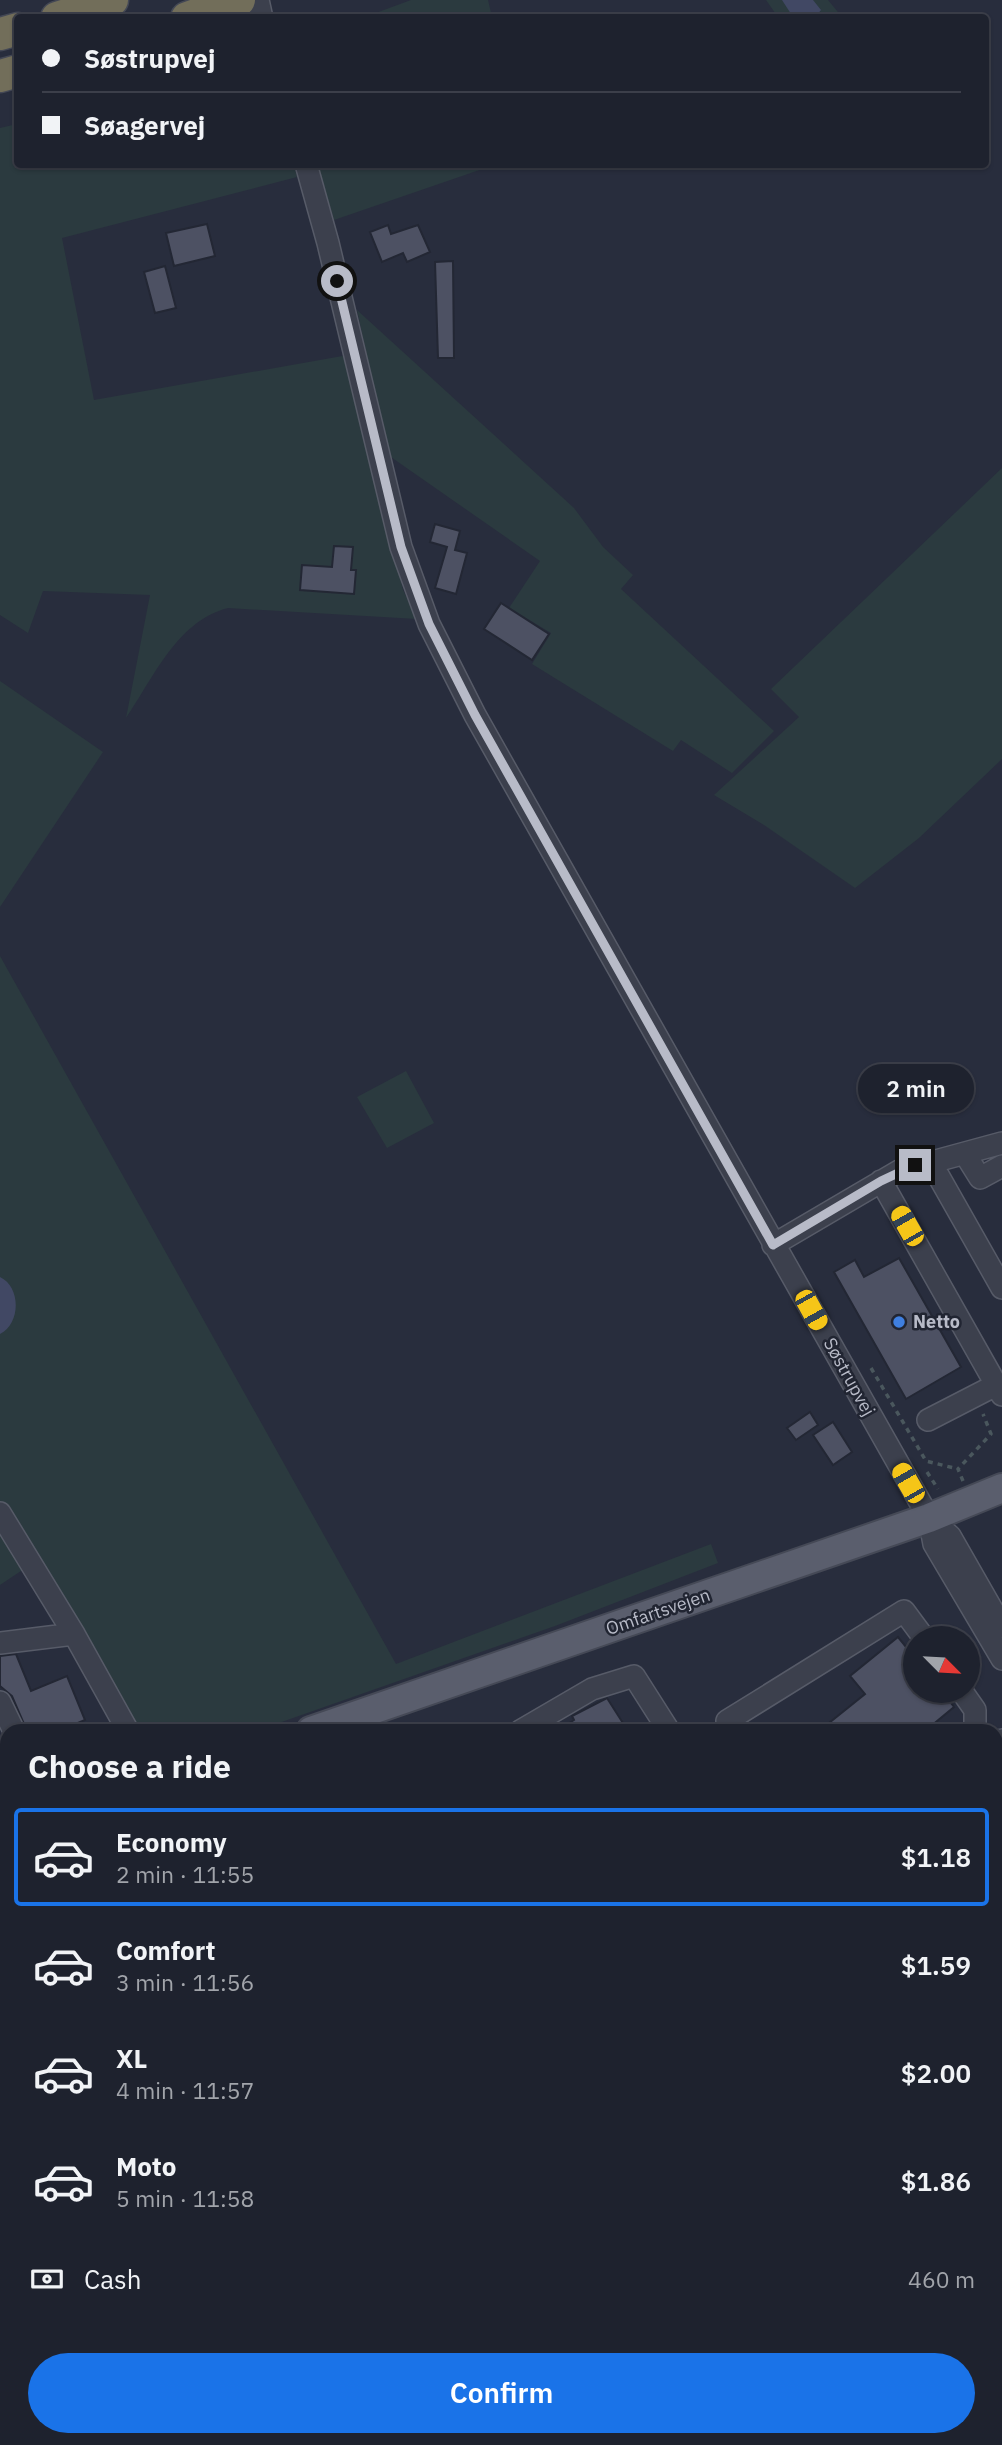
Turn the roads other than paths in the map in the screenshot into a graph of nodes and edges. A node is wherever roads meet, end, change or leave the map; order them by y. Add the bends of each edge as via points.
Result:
1 (112, 0) edge
2 (239, 0) edge
3 (69, 14) edge
4 (199, 14) edge
5 (307, 168) edge
6 (1002, 1143) edge
7 (965, 1154) junction
8 (930, 1161) junction
9 (1002, 1166) edge
10 (881, 1181) junction
11 (773, 1245) junction
12 (997, 1265) edge
13 (1002, 1288) edge
14 (999, 1390) edge
15 (928, 1420) dead end
16 (1002, 1488) edge
17 (0, 1513) edge
18 (929, 1518) junction
19 (915, 1626) edge
20 (1002, 1627) edge
21 (74, 1634) junction
22 (0, 1643) edge
23 (1002, 1659) edge
24 (0, 1702) edge
25 (970, 1703) edge
26 (727, 1721) dead end
27 (11, 1724) edge
28 (124, 1724) edge
29 (331, 1724) edge
30 (532, 1724) edge
31 (665, 1724) edge
32 (975, 1724) edge

1 - 3 highway
2 - 4 highway
5 - 11 street, Søstrupvej via 401,547 429,624 475,715
6 - 7 street
7 - 8 street
7 - 9 street via 980,1178
8 - 10 street
8 - 12 street
10 - 11 street
10 - 14 street
11 - 18 street, Søstrupvej
12 - 13 street
14 - 15 street via 976,1395
16 - 18 main road, Omfartsvejen
17 - 21 street
18 - 20 street via 950,1536
18 - 23 street via 934,1544
18 - 29 main road, Omfartsvejen
19 - 26 street via 904,1611
21 - 22 street
21 - 28 street
24 - 27 street
25 - 32 street
30 - 31 street via 592,1689 634,1676

